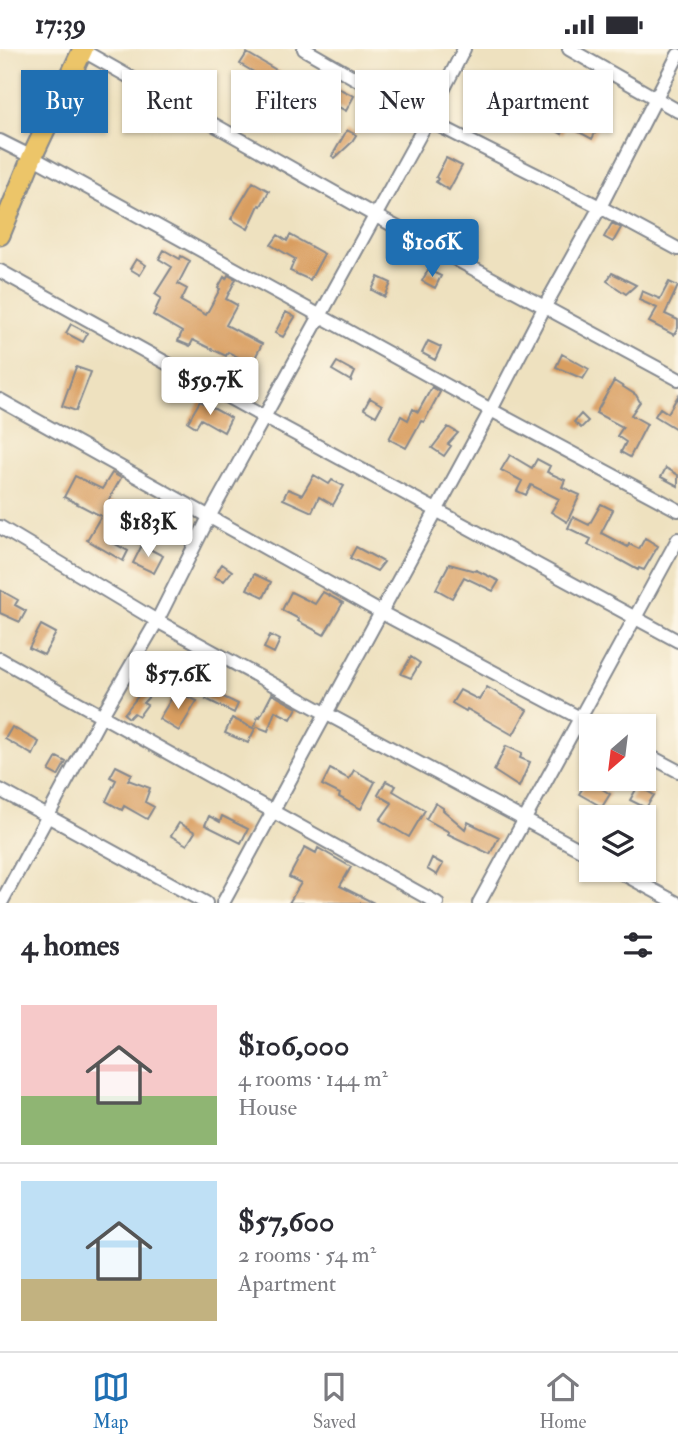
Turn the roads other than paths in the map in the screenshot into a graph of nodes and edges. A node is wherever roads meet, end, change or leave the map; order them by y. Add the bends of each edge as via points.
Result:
1 (82, 49) edge
2 (304, 49) edge
3 (464, 49) edge
4 (569, 49) edge
5 (678, 55) edge
6 (355, 78) edge
7 (449, 79) edge
8 (654, 98) junction
9 (678, 111) edge
10 (449, 131) edge
11 (421, 133) edge
12 (0, 141) edge
13 (32, 157) junction
14 (600, 207) junction
15 (374, 215) junction
16 (0, 235) edge
17 (678, 249) edge
18 (0, 271) edge
19 (545, 306) junction
20 (319, 315) junction
21 (678, 379) edge
22 (0, 400) edge
23 (491, 410) junction
24 (264, 417) junction
25 (678, 510) edge
26 (437, 511) junction
27 (209, 517) junction
28 (0, 527) edge
29 (678, 539) edge
30 (382, 613) junction
31 (634, 618) junction
32 (157, 621) junction
33 (678, 641) edge
34 (0, 659) edge
35 (327, 714) junction
36 (583, 714) edge
37 (101, 717) junction
38 (579, 718) edge
39 (579, 721) edge
40 (656, 759) edge
41 (678, 771) edge
42 (0, 790) edge
43 (273, 811) junction
44 (48, 816) junction
45 (525, 819) junction
46 (579, 849) edge
47 (639, 882) edge
48 (1, 903) edge
49 (206, 903) edge
50 (223, 903) edge
51 (437, 903) edge
52 (479, 903) edge
53 (677, 903) edge

1 - 13 main road
1 - 15 street
2 - 6 street
3 - 7 street
4 - 8 street
5 - 8 street
8 - 9 street
8 - 14 street
10 - 14 street
11 - 15 street
12 - 13 street
13 - 16 main road
13 - 20 street
14 - 17 street
14 - 19 street
15 - 19 street
15 - 20 street
18 - 24 street
19 - 21 street
19 - 23 street
20 - 23 street
20 - 24 street
22 - 27 street
23 - 25 street
23 - 26 street
24 - 26 street
24 - 27 street
26 - 30 street
26 - 31 street
27 - 30 street
27 - 32 street
28 - 32 street
29 - 31 street
30 - 35 street
30 - 38 street
31 - 33 street
31 - 36 street
32 - 35 street
32 - 37 street
34 - 37 street
35 - 43 street
35 - 45 street
37 - 43 street
37 - 44 street
39 - 45 street
40 - 41 street
42 - 44 street
43 - 50 street
43 - 51 street
44 - 48 street
44 - 49 street
45 - 46 street
45 - 52 street
47 - 53 street

